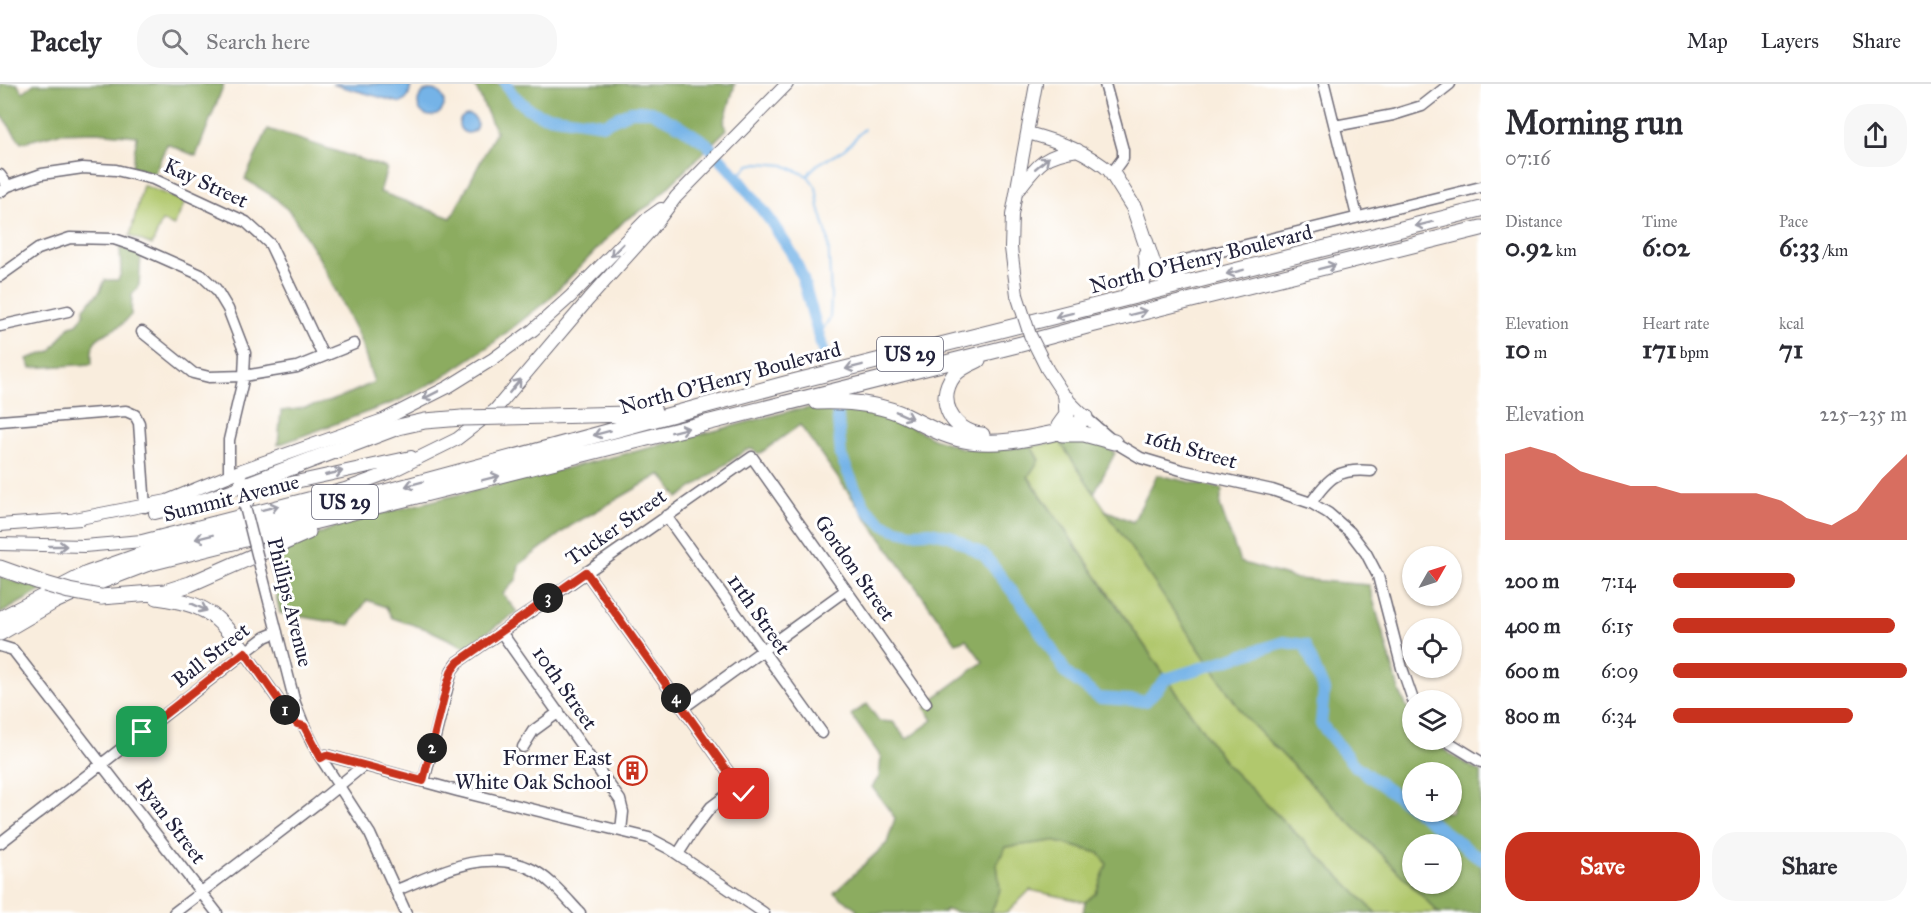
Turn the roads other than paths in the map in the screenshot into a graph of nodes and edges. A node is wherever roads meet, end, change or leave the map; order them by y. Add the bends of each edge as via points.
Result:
1 (787, 84) edge
2 (1036, 84) edge
3 (1105, 84) edge
4 (1324, 84) edge
5 (1450, 84) edge
6 (1335, 126) junction
7 (1028, 133) junction
8 (1078, 150) junction
9 (1112, 173) junction
10 (0, 175) edge
11 (1481, 187) edge
12 (4, 189) edge
13 (1016, 192) junction
14 (676, 197) junction
15 (1481, 209) edge
16 (1357, 216) junction
17 (1481, 228) edge
18 (1142, 230) junction
19 (1481, 235) edge
20 (1407, 247) junction
21 (1181, 261) dead end
22 (0, 276) edge
23 (1190, 283) junction
24 (1120, 301) junction
25 (69, 311) dead end
26 (0, 326) edge
27 (142, 332) dead end
28 (354, 344) dead end
29 (1021, 344) junction
30 (323, 356) junction
31 (244, 376) junction
32 (1066, 398) junction
33 (784, 403) junction
34 (699, 407) junction
35 (1084, 417) junction
36 (0, 421) edge
37 (1055, 430) junction
38 (320, 442) junction
39 (1114, 442) junction
40 (441, 447) junction
41 (228, 453) junction
42 (752, 457) joint
43 (242, 470) junction
44 (1371, 471) dead end
45 (229, 475) junction
46 (240, 487) junction
47 (1311, 503) junction
48 (145, 507) junction
49 (245, 507) junction
50 (353, 513) junction
51 (666, 516) junction
52 (75, 519) junction
53 (0, 525) edge
54 (0, 544) edge
55 (0, 568) edge
56 (586, 572) junction
57 (846, 590) junction
58 (142, 595) junction
59 (0, 619) edge
60 (277, 632) junction
61 (501, 632) junction
62 (0, 633) edge
63 (0, 646) edge
64 (761, 651) junction
65 (245, 652) junction
66 (1410, 690) edge
67 (926, 703) dead end
68 (683, 708) junction
69 (559, 712) junction
70 (304, 726) junction
71 (822, 733) dead end
72 (523, 747) dead end
73 (1461, 750) edge
74 (321, 758) junction
75 (1481, 762) edge
76 (102, 763) junction
77 (363, 766) junction
78 (423, 781) junction
79 (340, 784) junction
80 (621, 831) junction
81 (0, 843) edge
82 (678, 854) junction
83 (397, 890) junction
84 (200, 892) junction
85 (578, 912) edge
86 (174, 913) edge
87 (217, 913) edge
88 (406, 913) edge
89 (764, 913) edge

1 - 14 main road, Summit Avenue
2 - 7 main road, 16th Street
3 - 9 street via 1123,150 1123,158
4 - 6 street
5 - 6 street via 1422,106
6 - 16 street
7 - 8 main road
7 - 13 main road, 16th Street
8 - 9 main road
13 -> 8 main road via 1049,157
9 - 18 highway via 1128,196
10 - 12 street
11 - 16 street, North O'Henry Boulevard
12 - 30 street, Kay Street via 42,174 83,168 116,170 153,179 246,222 270,244
13 - 32 main road, 16th Street, bridge via 1011,231 1017,295 1030,335
14 -> 38 main road, Summit Avenue via 647,219 533,330 492,359 448,387 382,420
40 -> 14 main road, Summit Avenue via 495,410
15 -> 23 highway, North O'Henry Boulevard / US 29
16 - 21 street, North O'Henry Boulevard
17 - 20 highway, North O'Henry Boulevard / US 29
18 - 23 highway via 1160,274
18 - 24 highway via 1149,266 1138,288
19 - 20 highway
29 -> 20 highway, North O'Henry Boulevard / US 29
22 - 31 street via 38,249 70,238 114,239 138,246 201,275 216,289 245,353
23 - 24 highway, North O'Henry Boulevard / US 29
24 -> 34 highway, North O'Henry Boulevard / US 29
25 - 26 street
27 - 31 street via 193,373
28 - 30 street
29 - 33 highway, North O'Henry Boulevard / US 29
29 - 37 highway via 965,366 955,374 945,398 950,415 968,433 979,435
30 - 31 street via 297,367
31 - 41 street
32 - 35 main road, 16th Street
32 - 37 highway via 1067,415
33 -> 37 highway via 839,401 878,405 947,436 971,441 997,443
50 -> 33 highway, North O'Henry Boulevard / US 29
34 - 46 highway, bridge via 628,414 425,421 398,427
34 -> 59 highway, North O'Henry Boulevard / US 29 via 155,550 87,574
35 - 37 highway
35 - 39 street, 16th Street
36 - 48 street via 126,411 135,415 139,423
37 - 39 highway
38 - 43 main road, Summit Avenue
38 - 46 main road, Summit Avenue via 308,451 245,477
39 - 47 street, 16th Street via 1147,460
49 -> 40 main road via 254,491
54 -> 40 main road, Summit Avenue via 84,546 142,540 345,489
41 - 43 street
41 - 45 street
42 - 51 street, Tucker Street
42 - 57 street, Gordon Street
43 - 45 main road, Summit Avenue
44 - 47 street via 1345,471 1335,476 1322,486
45 - 48 main road, Summit Avenue
46 - 49 street, Phillips Avenue
46 - 52 main road, Summit Avenue via 151,514
47 - 66 street, 16th Street via 1350,532 1374,568
48 - 52 main road, Summit Avenue
49 - 60 street, Phillips Avenue, bridge
50 - 58 highway via 190,584
50 - 62 highway, North O'Henry Boulevard / US 29 via 146,564 86,587
51 - 56 street, Tucker Street
51 - 64 street, 11th Street
52 - 53 main road, Summit Avenue
55 - 58 highway, bridge via 69,591 101,597
56 - 61 street, Tucker Street
56 - 68 street
57 - 64 street
57 - 67 street, Gordon Street
58 -> 65 highway via 201,607 219,619
60 - 65 street, Ball Street
60 - 70 street, Phillips Avenue
61 - 69 street, 10th Street
61 - 78 street, Tucker Street via 452,670
63 - 76 street, Ryan Street via 13,650
64 - 68 street
64 - 71 street, 11th Street
65 - 70 street, Phillips Avenue via 291,718
65 - 76 street, Ball Street
68 - 82 street via 742,790 711,807
69 - 72 street via 533,731
69 - 80 street, 10th Street via 620,800
70 - 74 street, Phillips Avenue
73 - 75 street
74 - 77 street via 326,755
74 - 79 street, Phillips Avenue
76 - 81 street, Ball Street
76 - 84 street, Ryan Street
77 - 78 street
77 - 79 street
78 - 80 street
79 - 83 street, Phillips Avenue
79 - 84 street
80 - 82 street via 649,838
82 - 89 street
83 - 85 street via 460,865 481,860 507,861 530,868 564,895
83 - 88 street, Phillips Avenue
84 - 86 street
84 - 87 street, Ryan Street

